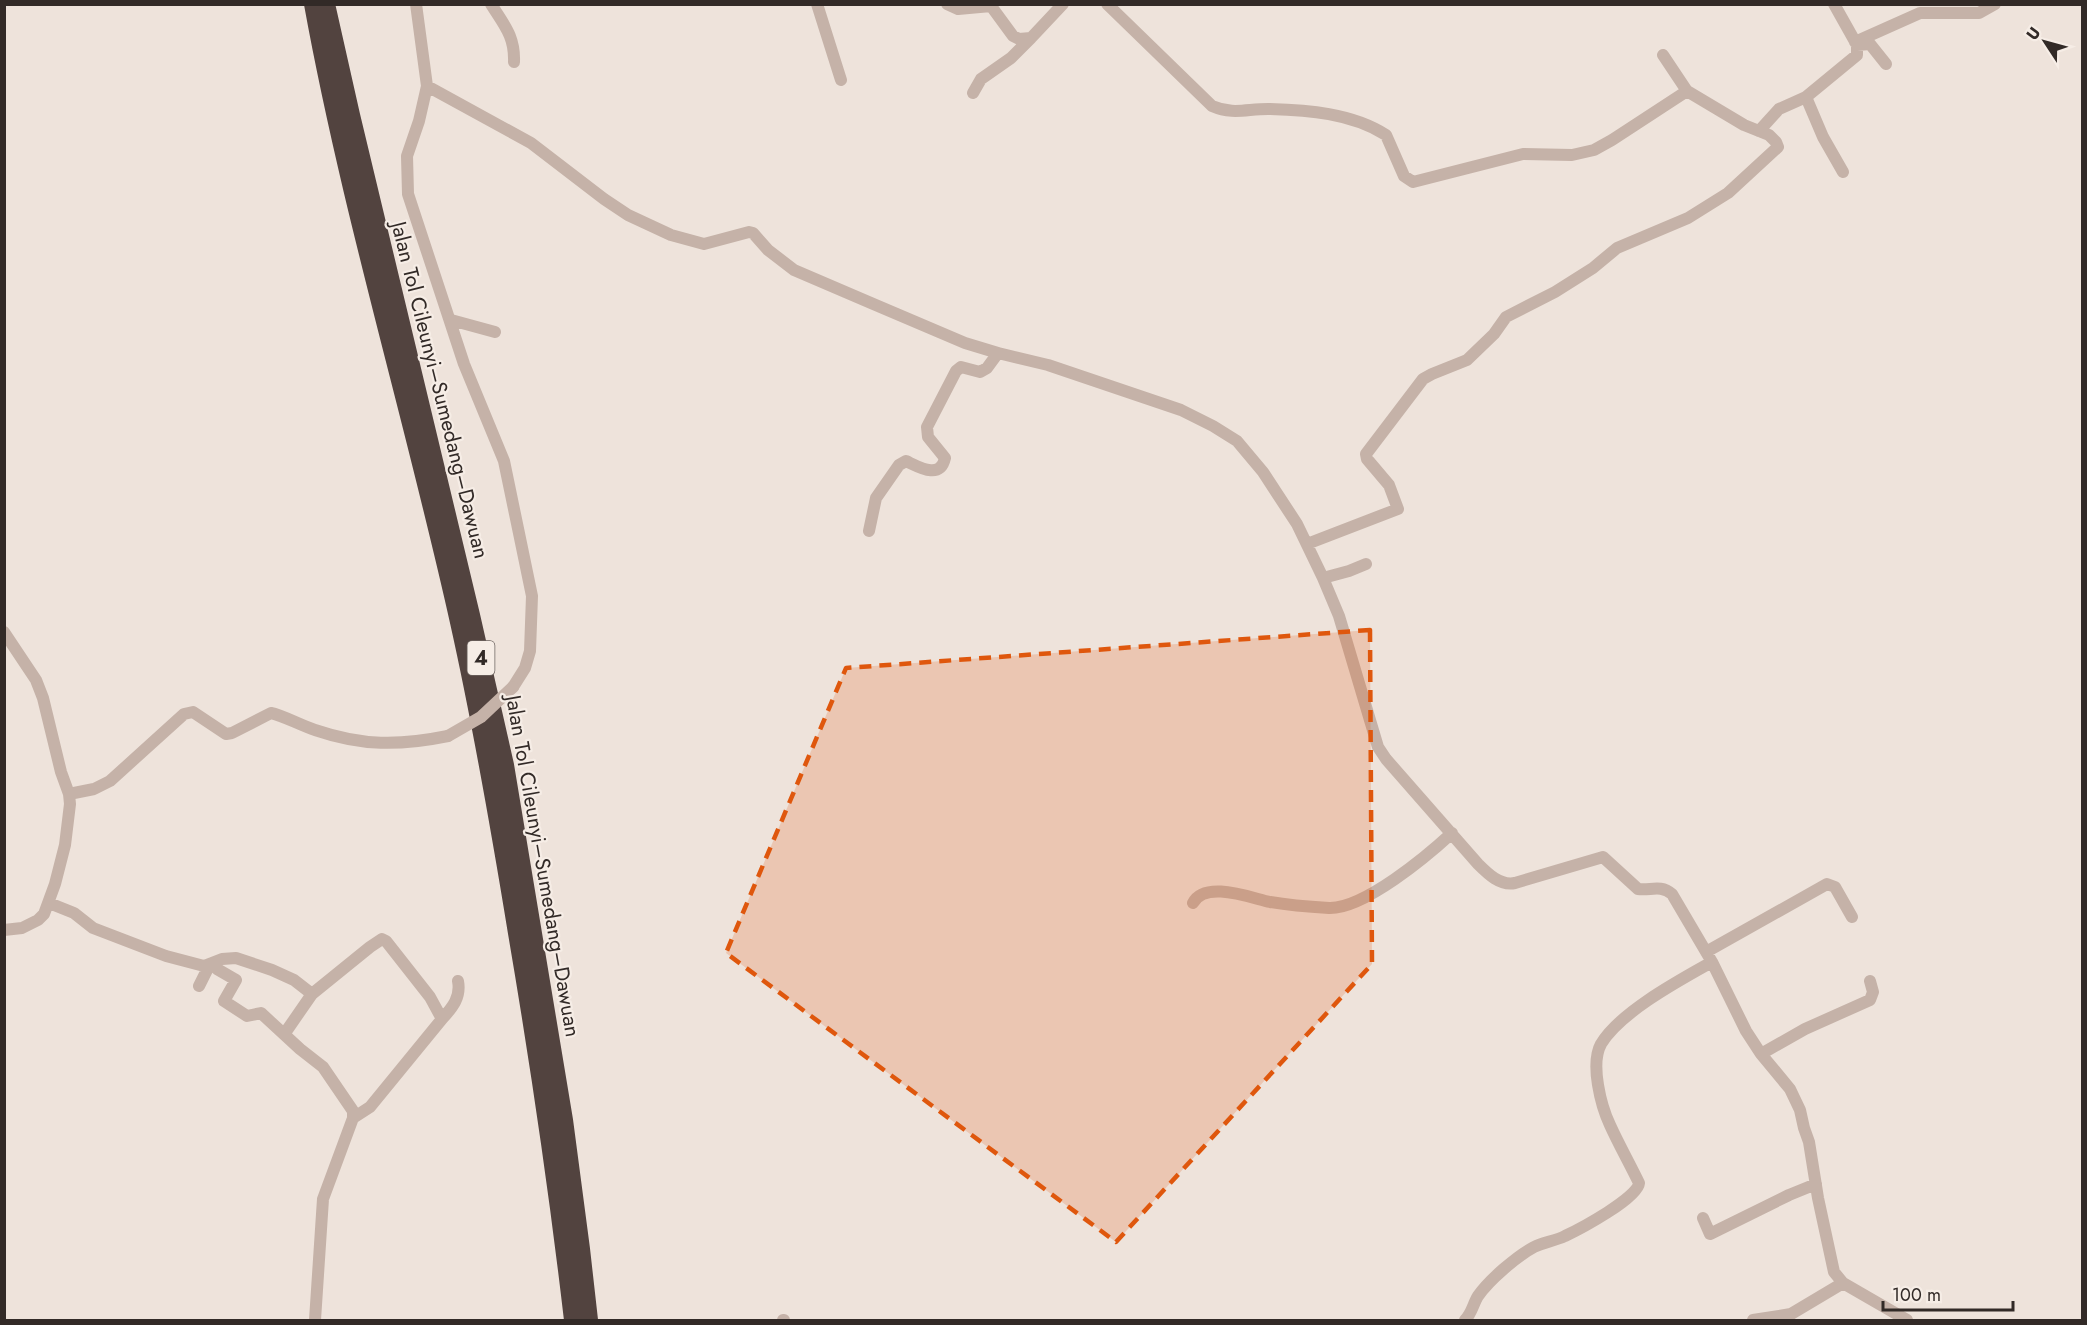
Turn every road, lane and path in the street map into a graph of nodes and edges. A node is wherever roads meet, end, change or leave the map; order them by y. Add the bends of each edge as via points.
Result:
1 (313, 4) edge
2 (326, 4) edge
3 (416, 4) edge
4 (491, 4) edge
5 (817, 4) edge
6 (947, 4) edge
7 (1063, 4) edge
8 (1107, 4) edge
9 (1834, 4) edge
10 (1995, 4) edge
11 (1031, 38) junction
12 (1856, 44) junction
13 (1663, 55) dead end
14 (514, 62) dead end
15 (1886, 63) dead end
16 (841, 80) dead end
17 (427, 86) junction
18 (1687, 91) junction
19 (973, 93) dead end
20 (1806, 97) junction
21 (1759, 131) junction
22 (1843, 172) dead end
23 (451, 320) junction
24 (495, 332) dead end
25 (998, 353) junction
26 (868, 531) dead end
27 (1307, 544) junction
28 (1366, 564) dead end
29 (1323, 578) junction
30 (4, 632) edge
31 (69, 794) junction
32 (1452, 833) junction
33 (49, 903) junction
34 (1193, 903) dead end
35 (1852, 916) dead end
36 (4, 930) edge
37 (1709, 957) junction
38 (211, 963) junction
39 (458, 981) dead end
40 (1870, 981) dead end
41 (199, 986) dead end
42 (312, 994) junction
43 (442, 1019) junction
44 (285, 1033) junction
45 (1761, 1054) junction
46 (353, 1118) junction
47 (1816, 1184) junction
48 (1703, 1218) dead end
49 (1843, 1283) junction
50 (315, 1320) edge
51 (573, 1320) edge
52 (588, 1320) edge
53 (1465, 1320) edge
54 (1752, 1320) edge
55 (1907, 1320) edge

1 - 51 highway, Jalan Tol Cileunyi–Sumedang–Dawuan / 4 via 380,302 458,619 489,767 548,1123
2 - 52 highway, Jalan Tol Cileunyi–Sumedang–Dawuan / 4 via 505,765 564,1120
3 - 17 street
4 - 14 street via 510,34
5 - 16 street
6 - 11 street via 958,9 991,6 1013,36
7 - 11 street
8 - 18 street via 1212,106 1232,112 1317,112 1357,121 1386,135 1404,176 1413,182 1523,154 1572,155 1594,150
9 - 12 street
10 - 12 street via 1979,13 1920,13
11 - 19 street via 981,79
12 - 15 street via 1870,44
12 - 20 street via 1858,51 1852,60
13 - 18 street
17 - 23 street via 407,156 408,194
17 - 25 street via 531,143 604,200 663,232 704,244 753,233 794,270 965,343
18 - 21 street
20 - 21 street via 1779,109
20 - 22 street via 1822,137
21 - 27 street via 1772,137 1778,147 1728,193 1688,218 1617,248 1555,292 1506,317 1467,360 1424,379 1366,454 1389,485 1398,509
23 - 24 street
23 - 31 street, bridge via 464,364 504,462 532,596 530,651 513,687 481,717 448,736 416,743 341,739 272,713 226,734 189,712 110,781
25 - 26 street via 980,372 961,367 956,371 927,427 928,437 945,458 943,463 926,471 906,461 899,465 876,498
25 - 27 street via 1048,365 1170,406 1214,426 1244,448 1263,472
27 - 29 street
28 - 29 street
29 - 32 street via 1343,627 1378,747
30 - 31 street via 36,680
31 - 33 street via 69,819
32 - 34 street via 1418,864 1343,906 1273,902 1220,891 1197,897
32 - 37 street via 1483,870 1510,884 1602,857 1641,890 1655,887 1669,891
33 - 36 street via 38,920 22,928
33 - 38 street via 74,913 93,928 155,952 204,966
35 - 37 street via 1835,887 1827,884 1737,936
37 - 45 street
37 - 53 street via 1614,1029 1598,1053 1598,1084 1609,1124 1639,1183 1637,1191 1563,1237 1532,1248 1488,1284
38 - 41 street
38 - 42 street via 229,958 245,961 294,980
38 - 44 street via 236,980 224,1001 247,1016 261,1013
39 - 43 street via 456,1001
40 - 45 street via 1870,1000
42 - 43 street via 382,939 430,997
42 - 44 street
43 - 46 street via 376,1100
44 - 46 street via 323,1067 353,1111
45 - 47 street via 1790,1089 1800,1110
46 - 50 street via 323,1199
47 - 48 street via 1710,1234
47 - 49 street via 1834,1272
49 - 54 street via 1791,1314
49 - 55 street

